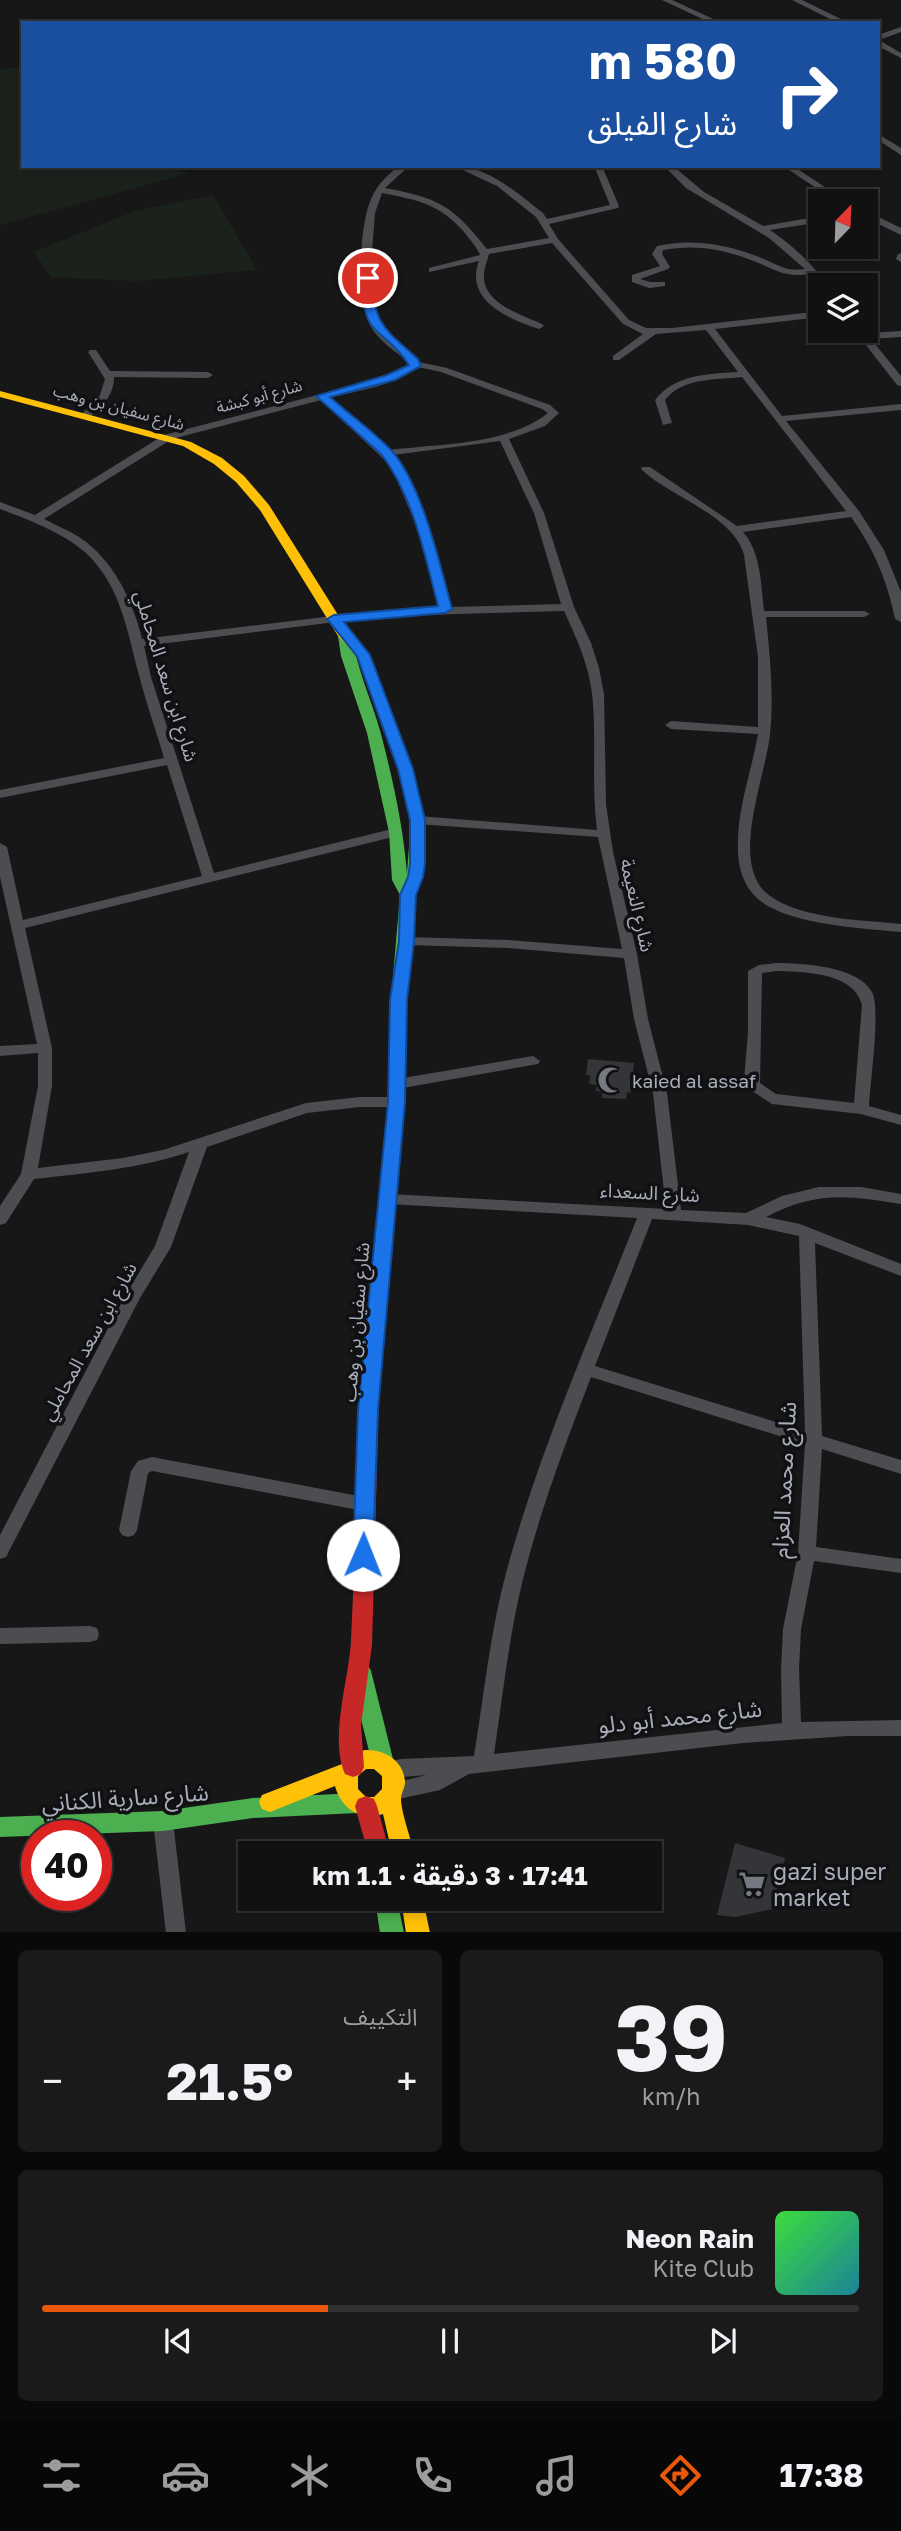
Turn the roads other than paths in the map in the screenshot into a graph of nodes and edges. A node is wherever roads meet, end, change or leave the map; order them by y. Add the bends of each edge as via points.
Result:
1 (666, 0) edge
2 (796, 0) edge
3 (713, 21) edge
4 (841, 21) edge
5 (901, 29) edge
6 (880, 39) edge
7 (880, 41) edge
8 (901, 56) edge
9 (880, 136) edge
10 (901, 152) edge
11 (402, 168) edge
12 (463, 168) edge
13 (599, 168) edge
14 (670, 168) edge
15 (790, 168) edge
16 (823, 189) edge
17 (380, 190) junction
18 (878, 220) edge
19 (808, 221) edge
20 (546, 222) junction
21 (762, 229) junction
22 (901, 232) edge
23 (554, 240) junction
24 (485, 254) junction
25 (432, 270) dead end
26 (813, 271) joint
27 (662, 284) dead end
28 (808, 316) edge
29 (539, 326) dead end
30 (709, 327) junction
31 (652, 332) junction
32 (878, 334) edge
33 (901, 334) edge
34 (869, 343) edge
35 (93, 352) dead end
36 (616, 358) dead end
37 (416, 364) junction
38 (109, 374) junction
39 (746, 374) junction
40 (208, 375) dead end
41 (901, 383) edge
42 (0, 394) edge
43 (321, 396) junction
44 (901, 407) edge
45 (85, 416) junction
46 (780, 419) junction
47 (667, 424) dead end
48 (168, 437) junction
49 (503, 437) junction
50 (386, 453) junction
51 (646, 469) dead end
52 (0, 505) edge
53 (855, 513) junction
54 (36, 519) junction
55 (735, 530) junction
56 (895, 574) edge
57 (568, 607) junction
58 (445, 609) junction
59 (760, 614) junction
60 (864, 614) dead end
61 (334, 619) junction
62 (901, 619) edge
63 (345, 636) junction
64 (139, 643) junction
65 (671, 725) dead end
66 (764, 731) junction
67 (171, 760) junction
68 (0, 793) edge
69 (418, 820) junction
70 (396, 832) junction
71 (604, 834) junction
72 (0, 847) edge
73 (209, 877) junction
74 (408, 895) junction
75 (18, 926) junction
76 (901, 928) edge
77 (407, 941) junction
78 (630, 954) junction
79 (45, 1048) junction
80 (0, 1051) edge
81 (533, 1062) dead end
82 (397, 1084) junction
83 (396, 1102) junction
84 (861, 1109) junction
85 (901, 1120) edge
86 (200, 1144) junction
87 (29, 1174) junction
88 (388, 1199) junction
89 (901, 1199) edge
90 (646, 1213) junction
91 (674, 1214) junction
92 (0, 1219) edge
93 (748, 1219) junction
94 (807, 1233) junction
95 (901, 1270) edge
96 (587, 1370) junction
97 (814, 1442) junction
98 (901, 1467) edge
99 (364, 1504) junction
100 (128, 1530) dead end
101 (0, 1552) edge
102 (807, 1553) junction
103 (901, 1566) edge
104 (90, 1634) dead end
105 (0, 1636) edge
106 (360, 1670) junction
107 (901, 1728) edge
108 (792, 1729) junction
109 (474, 1765) junction
110 (386, 1766) junction
111 (351, 1769) junction
112 (392, 1794) junction
113 (361, 1805) junction
114 (253, 1808) junction
115 (163, 1821) junction
116 (0, 1827) edge
117 (374, 1841) edge
118 (400, 1841) edge
119 (388, 1911) edge
120 (414, 1911) edge
121 (176, 1932) edge
122 (392, 1932) edge
123 (418, 1932) edge

1 - 3 street
2 - 4 street
5 - 6 street
7 - 8 street
9 - 10 street
11 - 17 street
12 - 20 street via 500,184
13 - 20 street via 615,206
14 - 21 street via 702,196
15 - 16 street
17 - 24 street via 446,208
17 - 37 street via 369,219 367,304 376,326
18 - 22 street
19 - 21 street
20 - 23 street
21 - 26 street
23 - 24 street
23 - 31 street via 625,322
24 - 25 street
24 - 29 street via 478,281 482,289 509,312
26 - 27 street via 782,274 754,258 693,244 660,248 657,254 665,267 635,277 642,284
28 - 30 street
30 - 31 street
30 - 39 street
31 - 36 street
32 - 33 street
34 - 41 street
35 - 38 street
37 - 43 street, شارع أبو كبشة via 391,377
37 - 49 street via 444,370 554,413 535,427
38 - 40 street
38 - 45 street via 109,390
39 - 46 street
39 - 47 street via 672,387 660,400
42 - 45 street, شارع سفيان بن وهب
43 - 48 street, شارع أبو كبشة
43 - 50 street
44 - 46 street
45 - 48 street, شارع سفيان بن وهب
46 - 53 street
48 - 54 street, شارع أبو كبشة
48 - 61 street, شارع سفيان بن وهب via 218,461 254,494
49 - 50 street
49 - 57 street, شارع النعيمة via 539,513
50 - 58 street via 396,465 423,527
51 - 55 street
52 - 54 street, شارع ابن سعد المحاملي
53 - 55 street
53 - 56 street
54 - 64 street, شارع ابن سعد المحاملي via 76,540 107,570 129,610
55 - 59 street via 748,548
56 - 62 street
57 - 58 street
57 - 71 street, شارع النعيمة via 585,643 598,695
58 - 61 street
59 - 60 street
59 - 66 street
61 - 63 street, شارع سفيان بن وهب
61 - 64 street
63 - 69 street, شارع سفيان بن وهب via 367,665 406,769
63 - 70 street, شارع سفيان بن وهب via 374,733
64 - 67 street, شارع ابن سعد المحاملي
65 - 66 street
66 - 76 street via 744,847 754,887 769,901 800,912
67 - 68 street
67 - 73 street, شارع ابن سعد المحاملي
69 - 71 street
69 - 74 street, شارع سفيان بن وهب via 416,877
70 - 73 street
70 - 74 street, شارع سفيان بن وهب via 400,880
71 - 78 street, شارع النعيمة
72 - 75 street
73 - 75 street
74 - 77 street, شارع سفيان بن وهب
75 - 79 street
77 - 78 street
77 - 82 street, شارع سفيان بن وهب via 398,1000
78 - 91 street, شارع النعيمة via 660,1093
79 - 80 street
79 - 87 street via 45,1086
81 - 82 street
82 - 83 street, شارع سفيان بن وهب
83 - 86 street via 306,1108
83 - 88 street, شارع سفيان بن وهب
84 - 84 street via 867,994 854,982 825,972 766,966 755,971 754,1086 772,1099
84 - 85 street
86 - 87 street via 123,1163
86 - 101 street, شارع ابن سعد المحاملي via 163,1247 126,1308
87 - 92 street
88 - 90 street, شارع السعداء
88 - 99 street, شارع سفيان بن وهب
89 - 93 street via 808,1193
90 - 91 street, شارع السعداء
90 - 96 street
91 - 93 street, شارع السعداء
93 - 94 street, شارع السعداء
94 - 95 street, شارع السعداء
94 - 97 street, شارع محمد العزام
96 - 97 street
96 - 109 street via 522,1548
97 - 98 street
97 - 102 street, شارع محمد العزام
99 - 100 street via 152,1464 140,1471
99 - 106 street, شارع سفيان بن وهب
102 - 103 street
102 - 108 street, شارع محمد العزام via 792,1629
104 - 105 street
106 - 110 street, شارع سفيان بن وهب
106 - 111 street, شارع سفيان بن وهب via 351,1702
107 - 108 street, شارع محمد أبو دلو
108 - 109 street, شارع محمد أبو دلو
109 - 110 street, شارع محمد أبو دلو
109 - 112 street, شارع محمد أبو دلو via 440,1781
110 - 111 street via 373,1761
110 - 112 street via 396,1783
111 - 113 street via 345,1789
111 - 114 street, شارع سارية الكناني
112 - 113 street via 374,1806
112 - 118 street
113 - 114 street, شارع سارية الكناني
113 - 117 street
114 - 115 street, شارع سارية الكناني
115 - 116 street, شارع سارية الكناني
115 - 121 street
119 - 122 street
120 - 123 street

